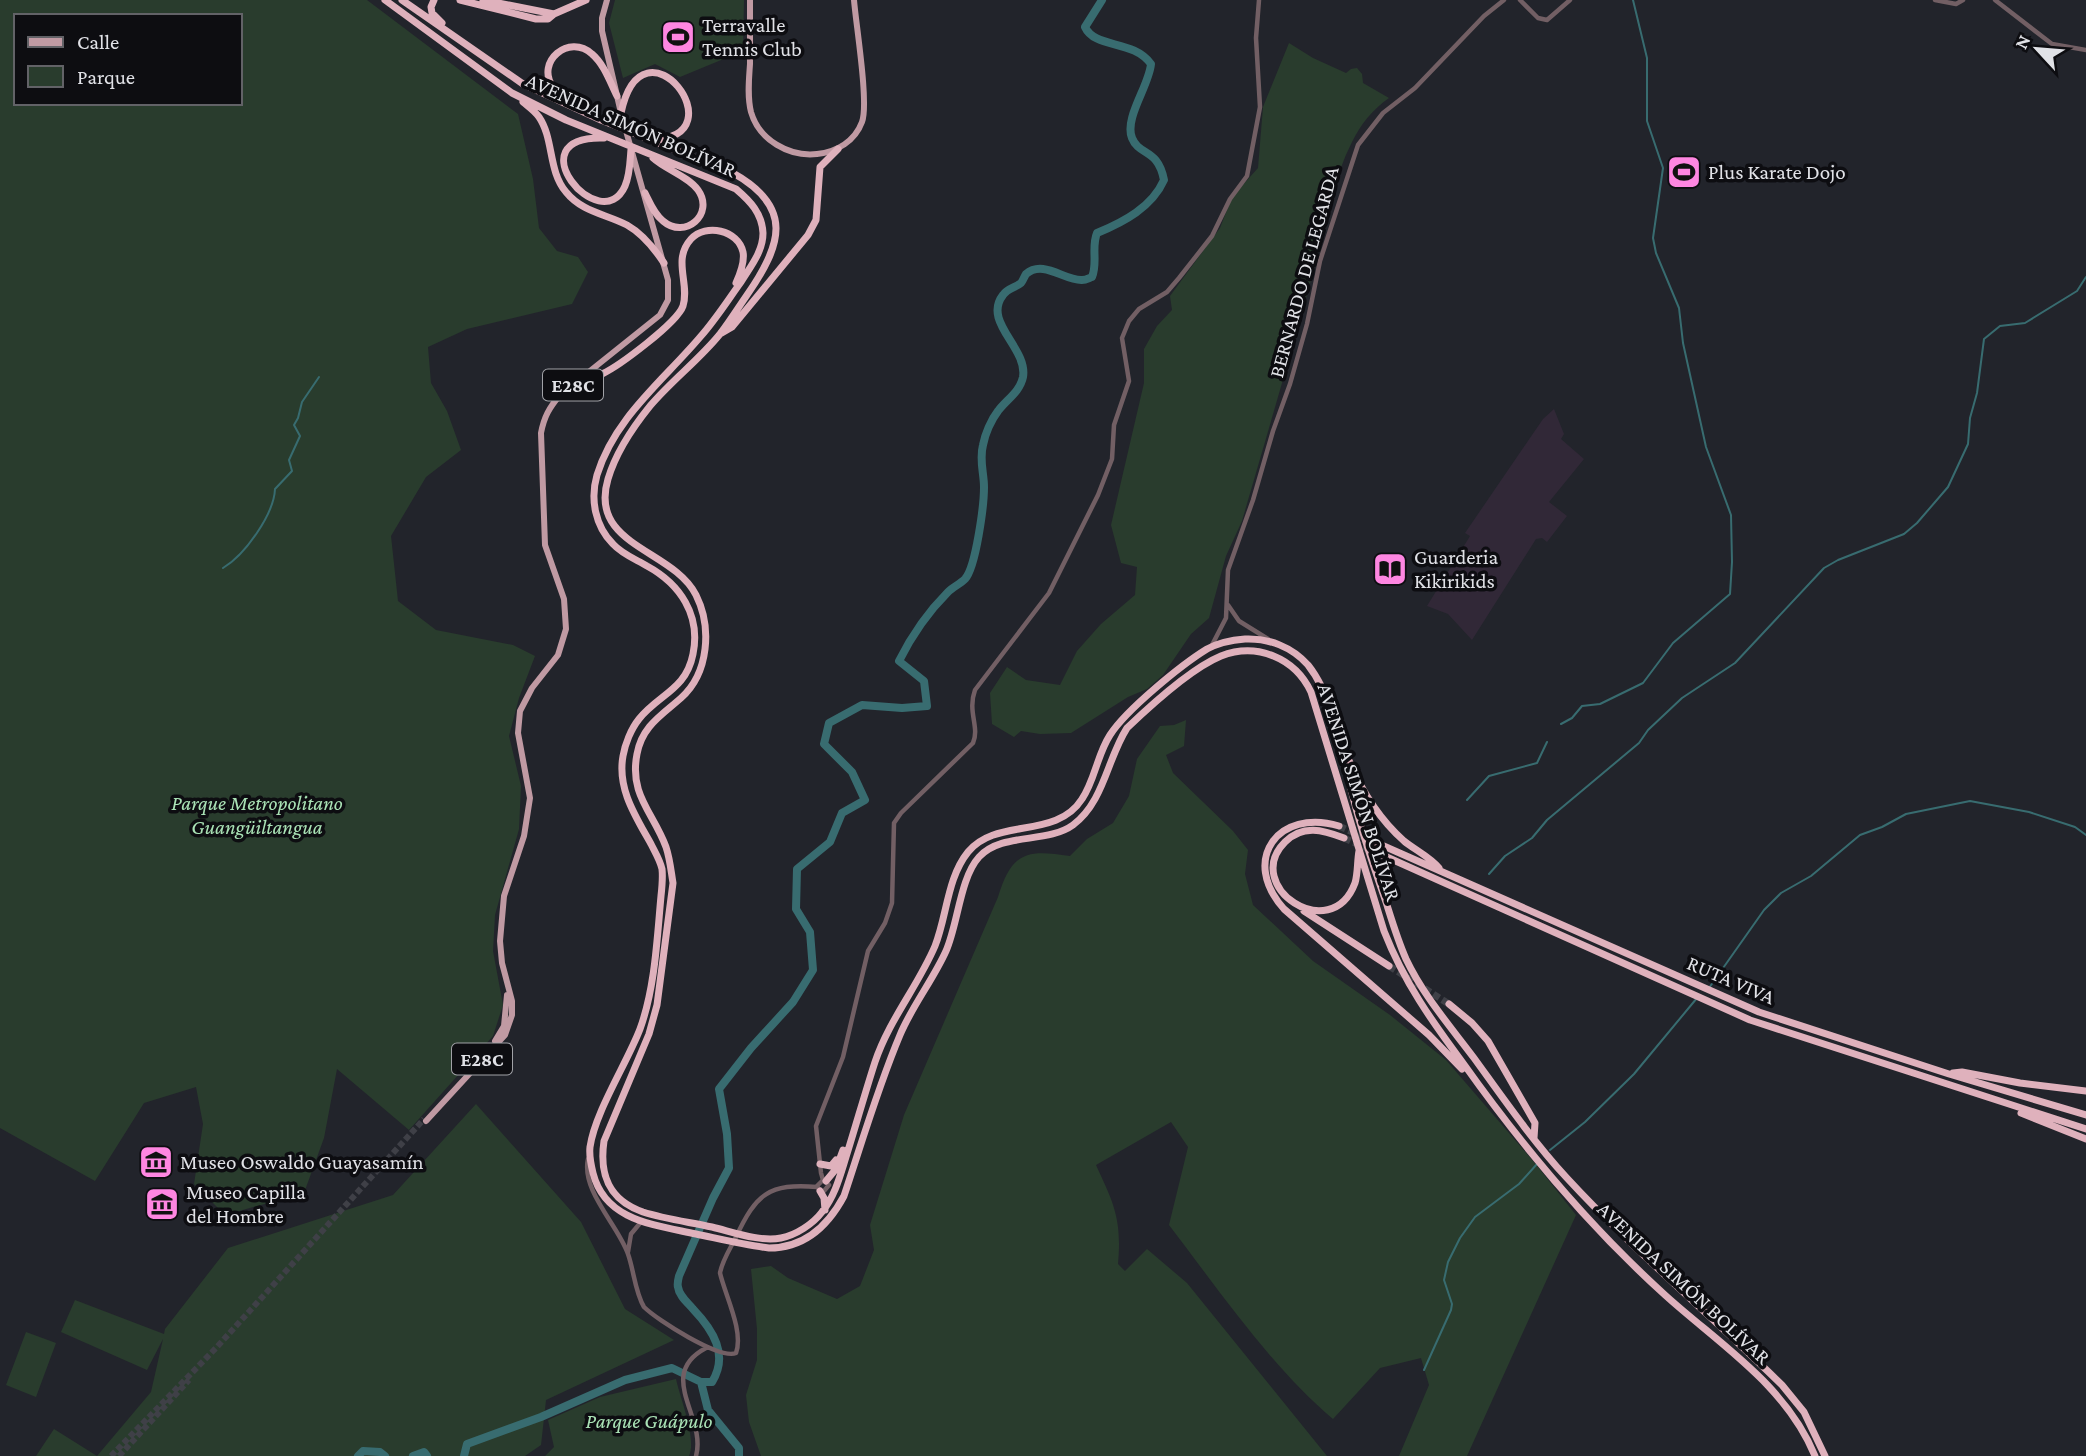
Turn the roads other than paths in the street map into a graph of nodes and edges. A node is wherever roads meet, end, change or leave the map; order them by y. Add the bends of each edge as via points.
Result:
1 (385, 0) edge
2 (402, 0) edge
3 (435, 0) edge
4 (460, 0) edge
5 (483, 0) edge
6 (586, 0) edge
7 (607, 0) edge
8 (750, 0) edge
9 (854, 0) edge
10 (1259, 0) edge
11 (1504, 0) edge
12 (1520, 0) edge
13 (1570, 0) edge
14 (1936, 0) edge
15 (1964, 0) edge
16 (1995, 0) edge
17 (554, 14) junction
18 (457, 38) junction
19 (2086, 50) edge
20 (512, 93) junction
21 (617, 96) junction
22 (586, 113) junction
23 (621, 113) junction
24 (611, 138) junction
25 (649, 139) junction
26 (631, 149) junction
27 (838, 149) junction
28 (648, 153) junction
29 (645, 194) junction
30 (664, 263) junction
31 (728, 301) junction
32 (719, 335) junction
33 (586, 375) junction
34 (1228, 605) junction
35 (1275, 642) junction
36 (1211, 647) junction
37 (1341, 745) junction
38 (1339, 826) tunnel mouth
39 (1344, 838) tunnel mouth
40 (1377, 843) tunnel mouth
41 (1359, 847) junction
42 (1380, 854) tunnel mouth
43 (1442, 871) junction
44 (1296, 906) junction
45 (1389, 966) tunnel mouth
46 (1449, 1004) tunnel mouth
47 (1949, 1074) junction
48 (1481, 1088) junction
49 (2086, 1091) edge
50 (2009, 1105) junction
51 (2086, 1115) edge
52 (425, 1120) tunnel mouth
53 (857, 1121) junction
54 (2086, 1129) edge
55 (1534, 1138) junction
56 (2086, 1139) edge
57 (845, 1145) junction
58 (590, 1147) junction
59 (820, 1164) junction
60 (825, 1181) junction
61 (818, 1189) junction
62 (825, 1209) junction
63 (641, 1222) junction
64 (628, 1253) junction
65 (710, 1348) junction
66 (696, 1456) edge
67 (1815, 1456) edge
68 (1825, 1456) edge

1 - 20 highway, AVENIDA SIMÓN BOLÍVAR
2 - 18 highway, AVENIDA SIMÓN BOLÍVAR
3 - 18 highway via 432,13
4 - 17 highway via 536,19
5 - 17 highway
6 - 17 highway
7 - 21 main road, E28C via 602,32
8 - 27 main road via 750,103 759,129 774,144 797,153 815,155
9 - 27 main road via 864,112 857,131
10 - 59 street via 1260,107 1247,176 1212,236 1179,278 1129,321 1122,338 1129,381 1114,425 1112,459 1098,495 1044,600 975,690 970,706 976,734 973,743 894,823 892,903 868,951 843,1057 817,1119
11 - 34 street, BERNARDO DE LEGARDA via 1383,114 1358,145 1320,261 1290,384 1228,570
12 - 13 street via 1538,18 1547,20
14 - 15 street via 1956,4
16 - 19 street via 2052,44
18 - 22 highway, AVENIDA SIMÓN BOLÍVAR via 523,84
20 - 24 highway, AVENIDA SIMÓN BOLÍVAR
20 - 30 highway via 540,118 565,192 588,209 638,232
21 - 22 highway via 590,52 578,47 561,50 548,65 550,82
21 - 23 main road, E28C
22 - 25 highway, AVENIDA SIMÓN BOLÍVAR
23 - 25 highway via 628,88 638,76 651,72 673,81 688,105 687,124 672,137
23 - 26 main road, E28C
24 - 26 highway via 580,139 568,148 568,178 587,197 610,200 621,194
24 - 28 highway, AVENIDA SIMÓN BOLÍVAR
25 - 32 highway, AVENIDA SIMÓN BOLÍVAR via 750,182 773,211 777,230 772,254
26 - 29 main road, E28C
27 - 32 highway via 820,167 816,220 808,235 735,324
28 - 29 highway via 696,186 703,200 702,213 688,227 670,226 656,214
28 - 31 highway, AVENIDA SIMÓN BOLÍVAR via 736,189 754,206 763,232 761,245
29 - 30 main road, E28C
30 - 33 main road, E28C via 670,290 660,315
31 - 33 highway via 744,260 741,246 725,232 698,233 682,257 684,300 678,316 603,373
31 - 58 highway, AVENIDA SIMÓN BOLÍVAR via 622,425 597,476 593,496 602,529 613,545 667,578 681,593 691,611 695,643 681,683 639,719 623,757 626,797 662,870 660,900 644,1017
32 - 62 highway, AVENIDA SIMÓN BOLÍVAR via 638,421 620,450 605,498 612,524 621,535 682,576 695,592 705,618 705,649 696,679 684,696 652,722 637,752 634,776 639,795 665,845 673,883 657,1005 604,1141 601,1160 612,1191 635,1209 656,1216 769,1239 792,1235
33 - 52 main road, E28C via 548,409 541,433 545,545 564,599 566,629 558,655 520,711 518,733 530,798 502,909 500,941 508,1008 495,1041
34 - 35 street via 1239,621
34 - 36 street, BERNARDO DE LEGARDA
35 - 36 highway, AVENIDA SIMÓN BOLÍVAR via 1243,639
35 - 37 highway, AVENIDA SIMÓN BOLÍVAR via 1307,665 1319,684
36 - 53 highway, AVENIDA SIMÓN BOLÍVAR via 1119,722 1081,802 1070,814 996,834 968,851 954,879 935,945 877,1056
37 - 43 highway via 1379,815
37 - 55 highway, AVENIDA SIMÓN BOLÍVAR via 1358,816 1404,954 1424,990
38 - 48 highway via 1302,822 1277,836 1266,860 1268,886 1284,909 1429,1035
39 - 44 highway via 1315,829 1293,836 1281,846 1274,875 1279,889
40 - 43 highway, RUTA VIVA
41 - 44 highway via 1356,878 1345,899 1321,910
41 - 48 highway, AVENIDA SIMÓN BOLÍVAR via 1395,961
41 - 63 highway, AVENIDA SIMÓN BOLÍVAR via 1305,680 1282,659 1258,652 1233,653 1209,662 1127,728 1094,802 1072,826 995,846 972,867 946,950 901,1032 844,1196 819,1230 781,1248
42 - 50 highway, RUTA VIVA via 1750,1020
43 - 47 highway, RUTA VIVA via 1734,1002
44 - 45 highway
46 - 55 highway via 1488,1041 1535,1123
47 - 49 highway via 1962,1072
47 - 51 highway, RUTA VIVA
48 - 67 highway, AVENIDA SIMÓN BOLÍVAR via 1574,1203 1664,1294 1776,1392
50 - 54 highway, RUTA VIVA
50 - 56 highway
53 - 57 highway
53 - 62 highway, AVENIDA SIMÓN BOLÍVAR via 836,1190
55 - 68 highway, AVENIDA SIMÓN BOLÍVAR via 1608,1220 1782,1385 1804,1412
57 - 59 highway via 834,1164
57 - 60 highway via 836,1169
58 - 63 highway, AVENIDA SIMÓN BOLÍVAR via 595,1182 605,1201
58 - 64 street via 586,1170
59 - 60 street
60 - 61 street via 818,1182
60 - 61 street via 828,1189
61 - 62 highway
61 - 65 street via 778,1188 747,1214 720,1269 737,1351 730,1355
63 - 64 street via 631,1234
64 - 65 street via 645,1307
65 - 66 street via 686,1363 683,1381 697,1437

